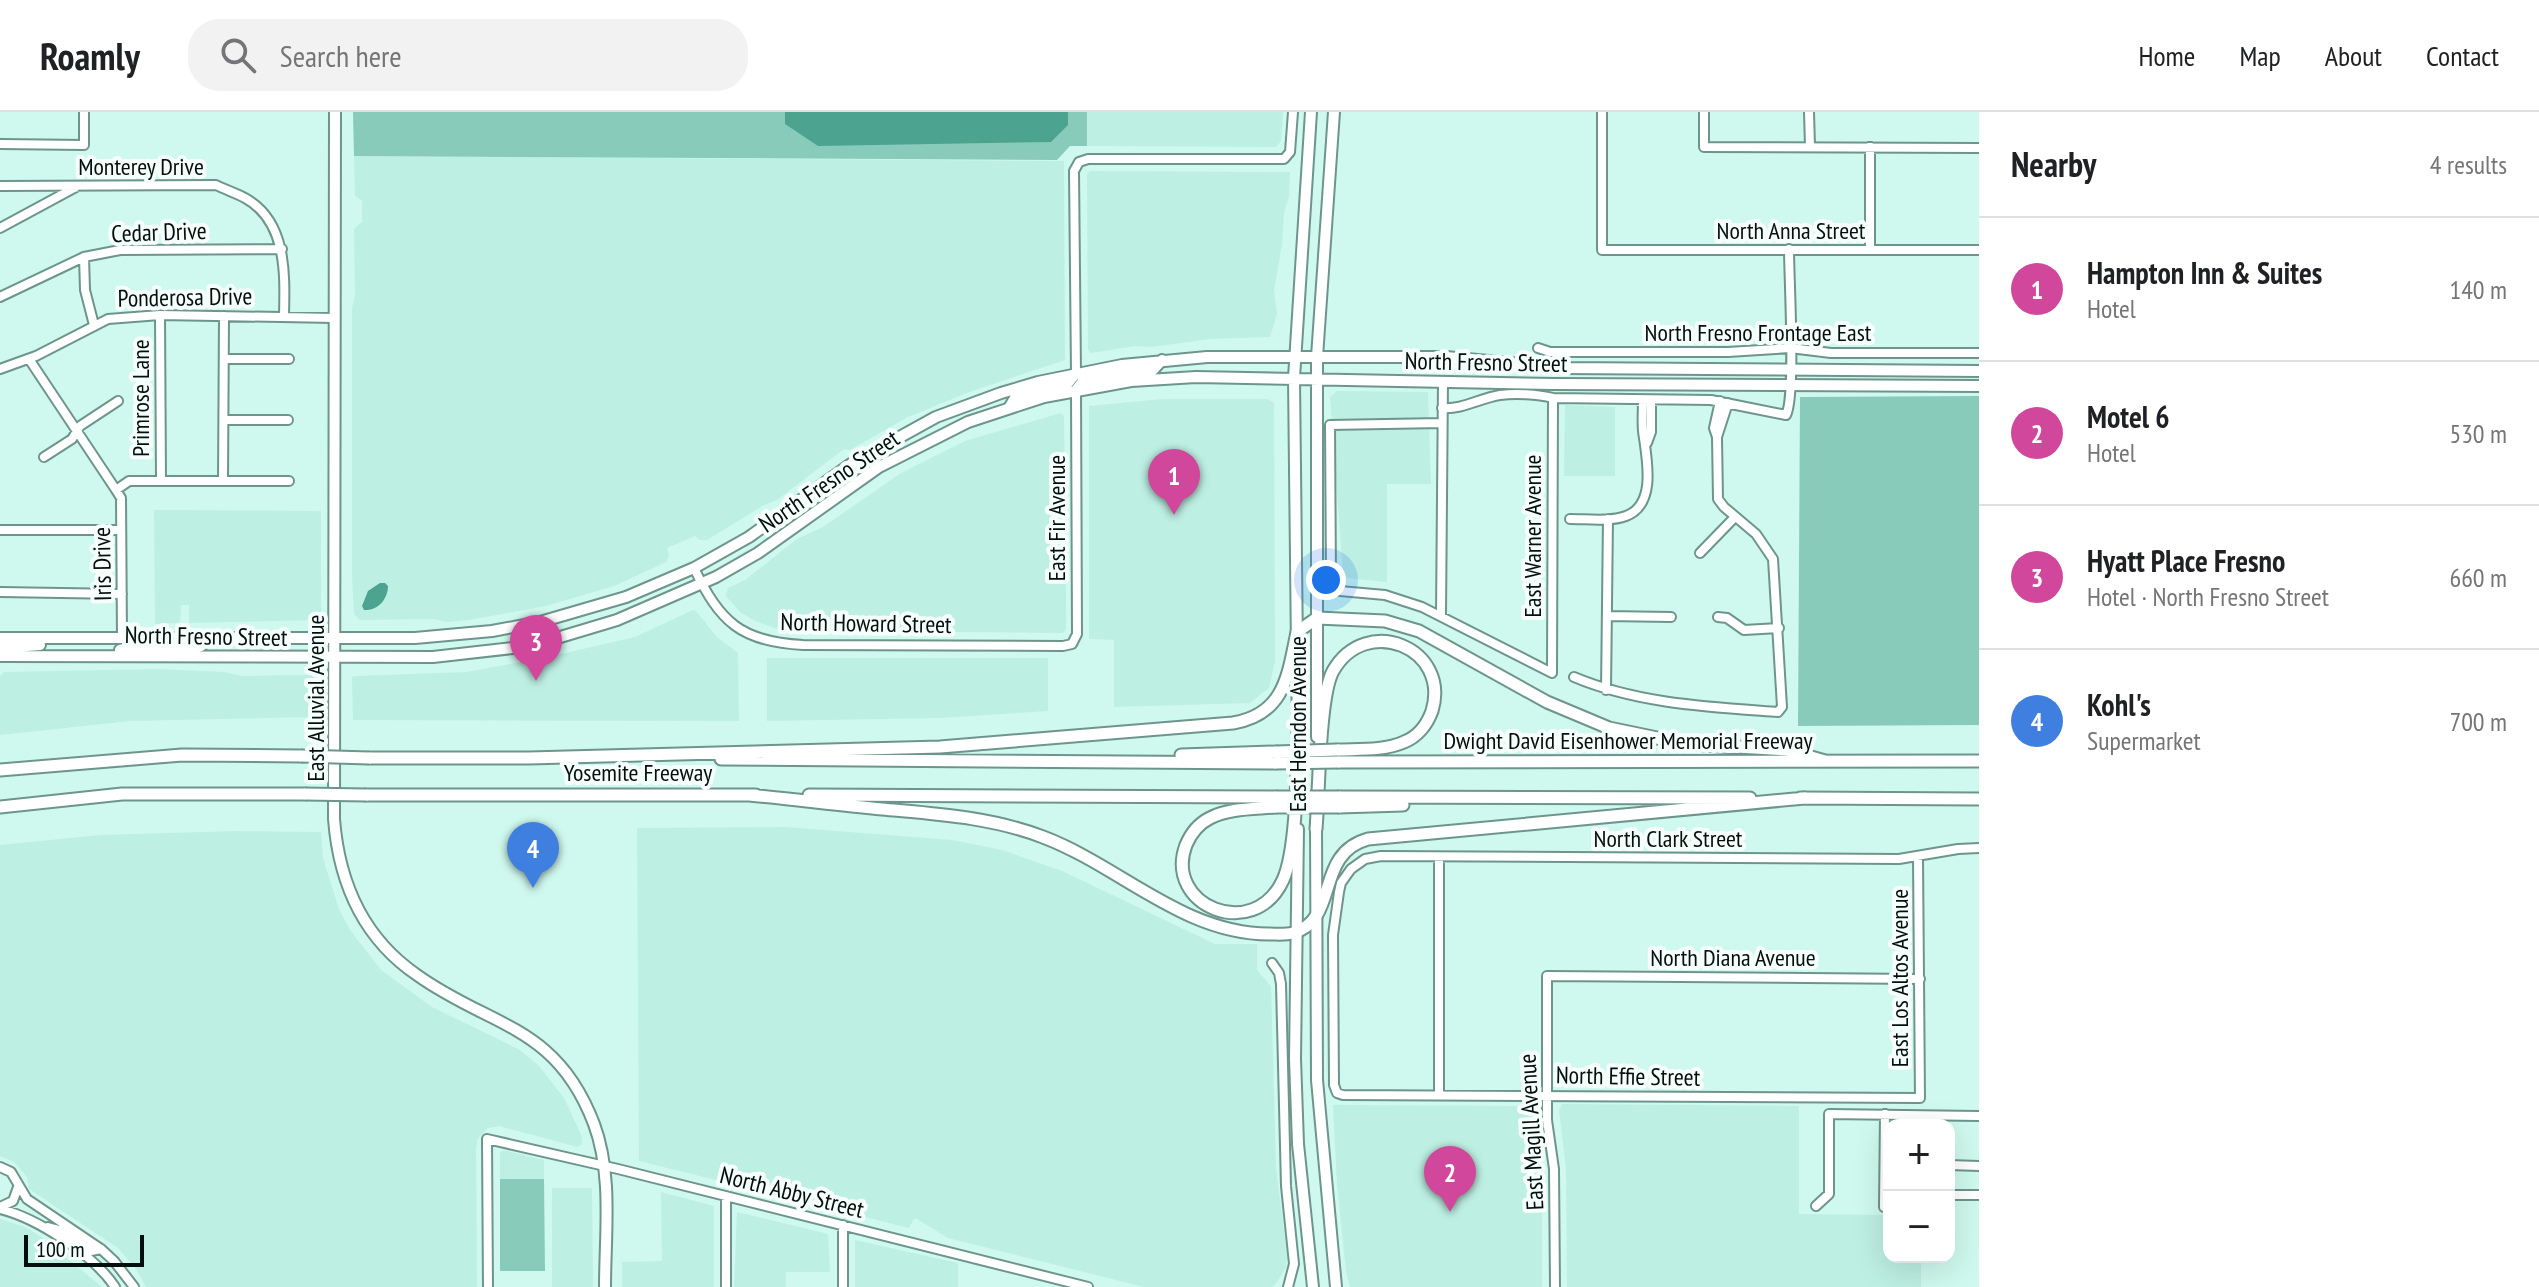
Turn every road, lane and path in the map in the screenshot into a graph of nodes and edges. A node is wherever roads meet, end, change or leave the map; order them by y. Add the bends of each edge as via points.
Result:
1 (84, 112) edge
2 (335, 112) edge
3 (1293, 112) edge
4 (1311, 112) edge
5 (1334, 112) edge
6 (1602, 112) edge
7 (1704, 112) edge
8 (1809, 112) edge
9 (0, 144) edge
10 (1810, 146) junction
11 (1870, 147) junction
12 (1979, 148) edge
13 (0, 186) edge
14 (77, 186) junction
15 (0, 228) edge
16 (282, 249) junction
17 (1789, 249) junction
18 (1870, 250) junction
19 (1979, 250) edge
20 (84, 257) junction
21 (0, 297) edge
22 (160, 315) junction
23 (284, 315) junction
24 (224, 316) junction
25 (335, 318) junction
26 (94, 325) junction
27 (1538, 348) dead end
28 (1790, 348) junction
29 (1979, 353) edge
30 (1317, 357) junction
31 (1295, 358) junction
32 (29, 359) junction
33 (224, 359) junction
34 (289, 359) dead end
35 (1162, 360) junction
36 (0, 369) edge
37 (1790, 370) junction
38 (1979, 371) edge
39 (1076, 373) junction
40 (1294, 378) junction
41 (1317, 378) junction
42 (1443, 381) junction
43 (1790, 385) junction
44 (1979, 386) edge
45 (1076, 390) junction
46 (1553, 398) junction
47 (1647, 400) junction
48 (118, 401) dead end
49 (1724, 402) junction
50 (1009, 408) junction
51 (1442, 408) junction
52 (224, 420) junction
53 (288, 420) dead end
54 (1441, 423) junction
55 (76, 433) junction
56 (44, 457) dead end
57 (161, 480) junction
58 (223, 480) junction
59 (289, 481) dead end
60 (116, 490) junction
61 (1735, 517) junction
62 (1570, 519) dead end
63 (1608, 519) junction
64 (0, 530) edge
65 (121, 530) junction
66 (1700, 553) dead end
67 (694, 568) junction
68 (702, 585) junction
69 (0, 592) edge
70 (122, 594) junction
71 (1441, 615) junction
72 (1607, 616) junction
73 (1671, 617) dead end
74 (1718, 617) dead end
75 (1317, 618) junction
76 (1779, 628) junction
77 (1297, 632) junction
78 (0, 638) edge
79 (122, 638) junction
80 (207, 638) junction
81 (335, 638) junction
82 (1072, 644) joint
83 (0, 648) edge
84 (94, 655) junction
85 (0, 656) edge
86 (335, 657) junction
87 (1574, 677) dead end
88 (1606, 690) junction
89 (1298, 733) junction
90 (1338, 756) junction
91 (1276, 757) joint
92 (529, 758) junction
93 (1825, 761) junction
94 (1979, 761) edge
95 (0, 770) edge
96 (749, 795) junction
97 (1805, 798) junction
98 (1979, 799) edge
99 (1276, 802) junction
100 (0, 807) edge
101 (1316, 829) junction
102 (1979, 848) edge
103 (1439, 857) junction
104 (1918, 858) junction
105 (1317, 914) junction
106 (1297, 931) junction
107 (1272, 963) dead end
108 (1547, 976) joint
109 (1920, 979) junction
110 (1337, 1093) joint
111 (1439, 1095) junction
112 (1547, 1095) junction
113 (1920, 1098) joint
114 (1885, 1114) junction
115 (1979, 1116) edge
116 (1885, 1119) edge
117 (604, 1165) junction
118 (1955, 1165) edge
119 (1979, 1166) edge
120 (0, 1167) edge
121 (18, 1186) junction
122 (1955, 1195) edge
123 (1979, 1195) edge
124 (726, 1196) junction
125 (1816, 1206) dead end
126 (0, 1208) edge
127 (843, 1225) junction
128 (44, 1226) junction
129 (101, 1249) junction
130 (115, 1287) edge
131 (134, 1287) edge
132 (488, 1287) edge
133 (605, 1287) edge
134 (726, 1287) edge
135 (843, 1287) edge
136 (1088, 1287) edge
137 (1288, 1287) edge
138 (1313, 1287) edge
139 (1336, 1287) edge
140 (1555, 1287) edge

1 - 9 street via 84,145
2 - 25 main road, East Alluvial Avenue
3 - 39 street via 1284,159 1079,162 1074,171
4 - 31 main road, East Herndon Avenue
5 - 30 main road, East Herndon Avenue
6 - 17 street, North Anna Street via 1602,250
7 - 10 street via 1704,147
8 - 10 street
10 - 11 street
11 - 12 street
11 - 18 street
13 - 14 street, Monterey Drive
14 - 15 street
14 - 16 street, Monterey Drive via 216,185 248,199 269,221
16 - 20 street, Cedar Drive via 120,250
16 - 23 street, Monterey Drive
17 - 18 street, North Anna Street
17 - 28 street
18 - 19 street, North Anna Street
20 - 21 street, Cedar Drive
20 - 26 street
22 - 24 street, Ponderosa Drive
22 - 26 street, Ponderosa Drive
22 - 57 street, Primrose Lane
23 - 24 street, Ponderosa Drive
23 - 25 street, Ponderosa Drive
24 - 33 street
25 - 81 main road, East Alluvial Avenue
26 - 32 street, Ponderosa Drive
27 - 28 street, North Fresno Frontage East
28 - 29 street, North Fresno Frontage East
28 - 37 street
30 - 31 main road, North Fresno Street
30 - 37 main road, North Fresno Street via 1446,357 1562,368
30 - 41 main road, East Herndon Avenue
31 - 35 main road, North Fresno Street
31 - 40 main road, East Herndon Avenue
32 - 36 street, Ponderosa Drive
32 - 55 street, Iris Drive
33 - 34 street
33 - 52 street
35 - 39 main road, North Fresno Street
35 - 45 main road via 1153,370 1084,380
37 - 38 main road, North Fresno Street
37 - 43 street
39 - 50 main road via 1067,384 1015,398
39 - 67 main road, North Fresno Street via 936,417 884,444 749,537
40 - 41 main road, North Fresno Street
40 - 45 main road, North Fresno Street via 1162,378
40 - 77 main road, East Herndon Avenue
41 - 42 main road, North Fresno Street
41 - 75 main road, East Herndon Avenue
42 - 43 main road, North Fresno Street
42 - 51 street
43 - 44 main road, North Fresno Street
43 - 49 street via 1789,410 1783,416
45 - 50 main road, North Fresno Street
45 - 82 street, East Fir Avenue via 1077,634
46 - 47 street
46 - 51 street via 1501,395
46 - 71 street, East Warner Avenue via 1552,673
47 - 49 street
47 - 63 street via 1647,485 1640,506
48 - 55 street
49 - 61 street via 1714,428 1718,499
50 - 68 main road, North Fresno Street via 968,422 879,467 758,553
51 - 54 street
52 - 53 street
52 - 58 street
54 - 71 street
54 - 71 street via 1330,425 1331,580 1340,591 1385,595
55 - 56 street
55 - 60 street, Iris Drive
57 - 58 street
57 - 60 street via 129,481
58 - 59 street
60 - 65 street, Iris Drive
61 - 66 street
61 - 76 street via 1756,534 1773,559
62 - 63 street
63 - 72 street
64 - 65 street
65 - 70 street, Iris Drive
67 - 68 street, North Howard Street
67 - 81 main road, North Fresno Street via 578,613 516,627 437,637
68 - 82 street, North Howard Street via 732,626 779,643
68 - 86 main road, North Fresno Street via 606,624 513,648 433,657
69 - 70 street
70 - 79 street, Iris Drive
72 - 73 street
72 - 88 street
74 - 76 street via 1744,630
75 - 77 highway
75 - 93 highway via 1385,621 1419,631 1557,707 1633,734 1686,744 1787,750
75 - 101 main road, East Herndon Avenue
76 - 88 street via 1778,712
77 - 89 main road, East Herndon Avenue
77 - 92 highway via 1287,680 1276,700 1259,716 1233,723 940,747
78 - 79 main road, North Fresno Street
79 - 80 main road, North Fresno Street
79 - 83 main road
80 - 81 main road, North Fresno Street
80 - 84 main road via 195,647 134,647
81 - 86 main road, East Alluvial Avenue
84 - 85 main road, North Fresno Street
84 - 86 main road, North Fresno Street
86 - 117 main road, East Alluvial Avenue via 336,846 358,913 392,955 418,976 523,1032 557,1061 588,1111
87 - 88 street
89 - 99 highway via 1293,821 1281,883 1266,902 1247,912 1221,912 1204,903 1184,871 1184,853 1194,830 1212,816
89 - 106 main road, East Herndon Avenue
90 - 91 highway, Dwight David Eisenhower Memorial Freeway, bridge
90 - 93 highway, Dwight David Eisenhower Memorial Freeway
90 - 101 highway via 1396,745 1421,731 1431,714 1434,689 1417,655 1398,644 1372,642 1355,649 1334,670 1326,694
91 - 92 highway, Yosemite Freeway
92 - 95 highway, Yosemite Freeway, bridge via 182,755
93 - 94 highway, Dwight David Eisenhower Memorial Freeway
96 - 99 highway, Yosemite Freeway
96 - 100 highway, Yosemite Freeway, bridge via 122,794
96 - 106 highway via 995,822 1069,848 1208,925 1257,934
97 - 98 highway
97 - 99 highway, bridge
97 - 105 highway via 1368,839 1347,849 1336,862
101 - 105 main road, East Herndon Avenue
102 - 104 street, North Clark Street
103 - 104 street, North Clark Street
103 - 110 street, North Clark Street via 1373,857 1358,864 1341,883 1333,935
103 - 111 street
104 - 109 street, East Los Altos Avenue
105 - 106 highway
105 - 139 main road, East Herndon Avenue via 1319,1113
106 - 138 main road, East Herndon Avenue via 1298,1144
107 - 137 street via 1281,984 1286,1186 1294,1264
108 - 109 street, North Diana Avenue
108 - 112 street, East Magill Avenue
109 - 113 street, East Los Altos Avenue
110 - 111 street, North Effie Street
111 - 112 street, North Effie Street
112 - 113 street, North Effie Street
112 - 140 street, East Magill Avenue
114 - 115 street
114 - 116 street
114 - 125 street via 1829,1114 1829,1194
117 - 124 street, North Abby Street
117 - 132 street, North Abby Street via 487,1139
117 - 133 main road, East Alluvial Avenue
118 - 119 street
120 - 121 street via 11,1172
121 - 126 street via 13,1201
121 - 129 street via 27,1199
122 - 123 street
124 - 127 street, North Abby Street
124 - 134 street
126 - 128 street
127 - 135 street
127 - 136 street, North Abby Street
128 - 129 street via 63,1231 91,1251
128 - 130 street via 97,1266
129 - 131 street

